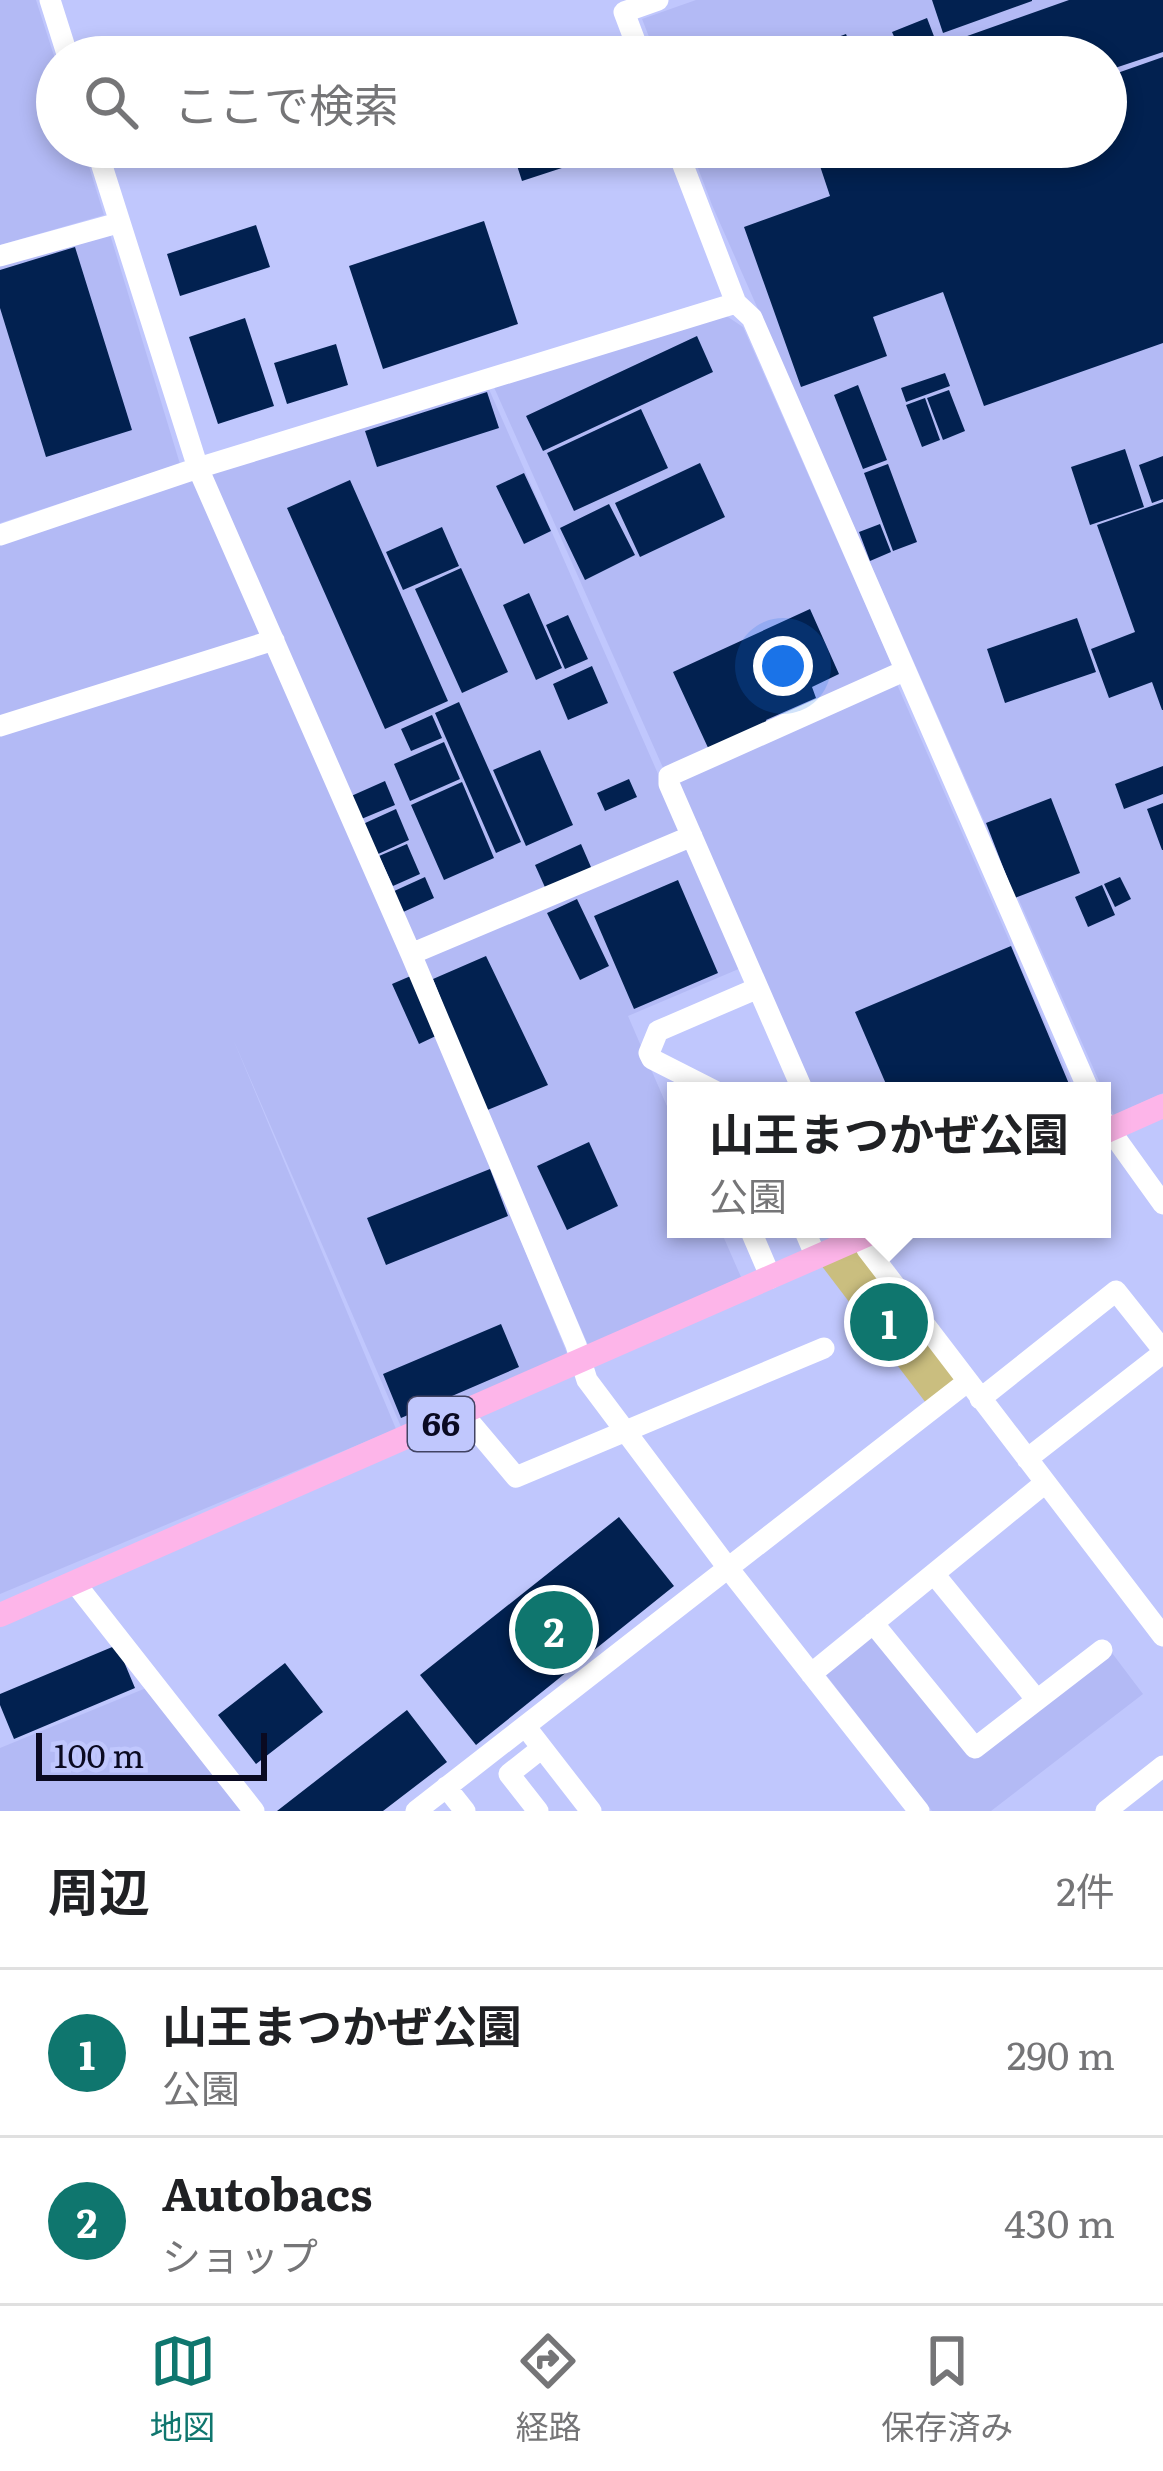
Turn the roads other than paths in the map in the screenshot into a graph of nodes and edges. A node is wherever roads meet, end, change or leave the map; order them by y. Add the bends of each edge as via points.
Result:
1 (50, 0) edge
2 (658, 0) edge
3 (61, 36) edge
4 (633, 36) edge
5 (102, 168) edge
6 (684, 168) edge
7 (118, 223) junction
8 (0, 256) edge
9 (736, 303) junction
10 (198, 468) junction
11 (0, 535) edge
12 (274, 640) junction
13 (904, 671) junction
14 (0, 726) edge
15 (692, 836) junction
16 (411, 954) junction
17 (758, 988) junction
18 (684, 1082) edge
19 (799, 1082) edge
20 (1086, 1082) edge
21 (1163, 1106) edge
22 (1111, 1125) edge
23 (1111, 1137) edge
24 (1163, 1204) edge
25 (753, 1238) edge
26 (807, 1238) edge
27 (855, 1238) edge
28 (871, 1238) edge
29 (816, 1257) junction
30 (771, 1278) junction
31 (824, 1348) dead end
32 (1163, 1352) edge
33 (580, 1363) junction
34 (974, 1390) junction
35 (463, 1414) junction
36 (628, 1434) junction
37 (1027, 1459) junction
38 (1045, 1483) junction
39 (728, 1568) junction
40 (934, 1574) junction
41 (76, 1583) junction
42 (1154, 1606) edge
43 (0, 1615) edge
44 (873, 1624) junction
45 (1163, 1636) edge
46 (1102, 1650) dead end
47 (811, 1674) junction
48 (1036, 1700) junction
49 (525, 1726) junction
50 (542, 1748) junction
51 (1163, 1766) edge
52 (446, 1787) junction
53 (906, 1807) edge
54 (587, 1810) edge
55 (254, 1811) edge
56 (416, 1811) edge
57 (465, 1811) edge
58 (538, 1811) edge
59 (1106, 1811) edge

1 - 3 street
2 - 4 street via 624,12
5 - 7 street
6 - 9 street
7 - 8 street
7 - 10 street
9 - 10 street
9 - 13 street via 752,318
10 - 11 street
10 - 12 street
12 - 14 street
12 - 16 street
13 - 15 street via 675,772 669,784
13 - 20 street
15 - 16 street
15 - 17 street
16 - 33 street
17 - 18 street via 658,1031 652,1059
17 - 19 street
21 - 22 main road
23 - 24 street
25 - 30 street
26 - 29 street
27 - 29 main road, 66
28 - 34 street
29 - 30 main road, 66
30 - 33 main road, 66
31 - 36 street
32 - 34 street via 1117,1291
32 - 37 street
33 - 35 main road, 66
33 - 36 street
34 - 37 street
34 - 39 street
35 - 36 street via 516,1477
35 - 41 main road, 66
36 - 39 street
37 - 38 street
38 - 40 street
38 - 42 street
39 - 47 street
39 - 49 street
40 - 44 street
40 - 48 street
41 - 43 main road, 66
41 - 55 street
42 - 45 street
44 - 47 street
44 - 48 street via 975,1748
46 - 48 street
47 - 53 street
49 - 50 street
49 - 52 street
50 - 54 street
50 - 58 street via 509,1774
51 - 59 street
52 - 56 street
52 - 57 street

